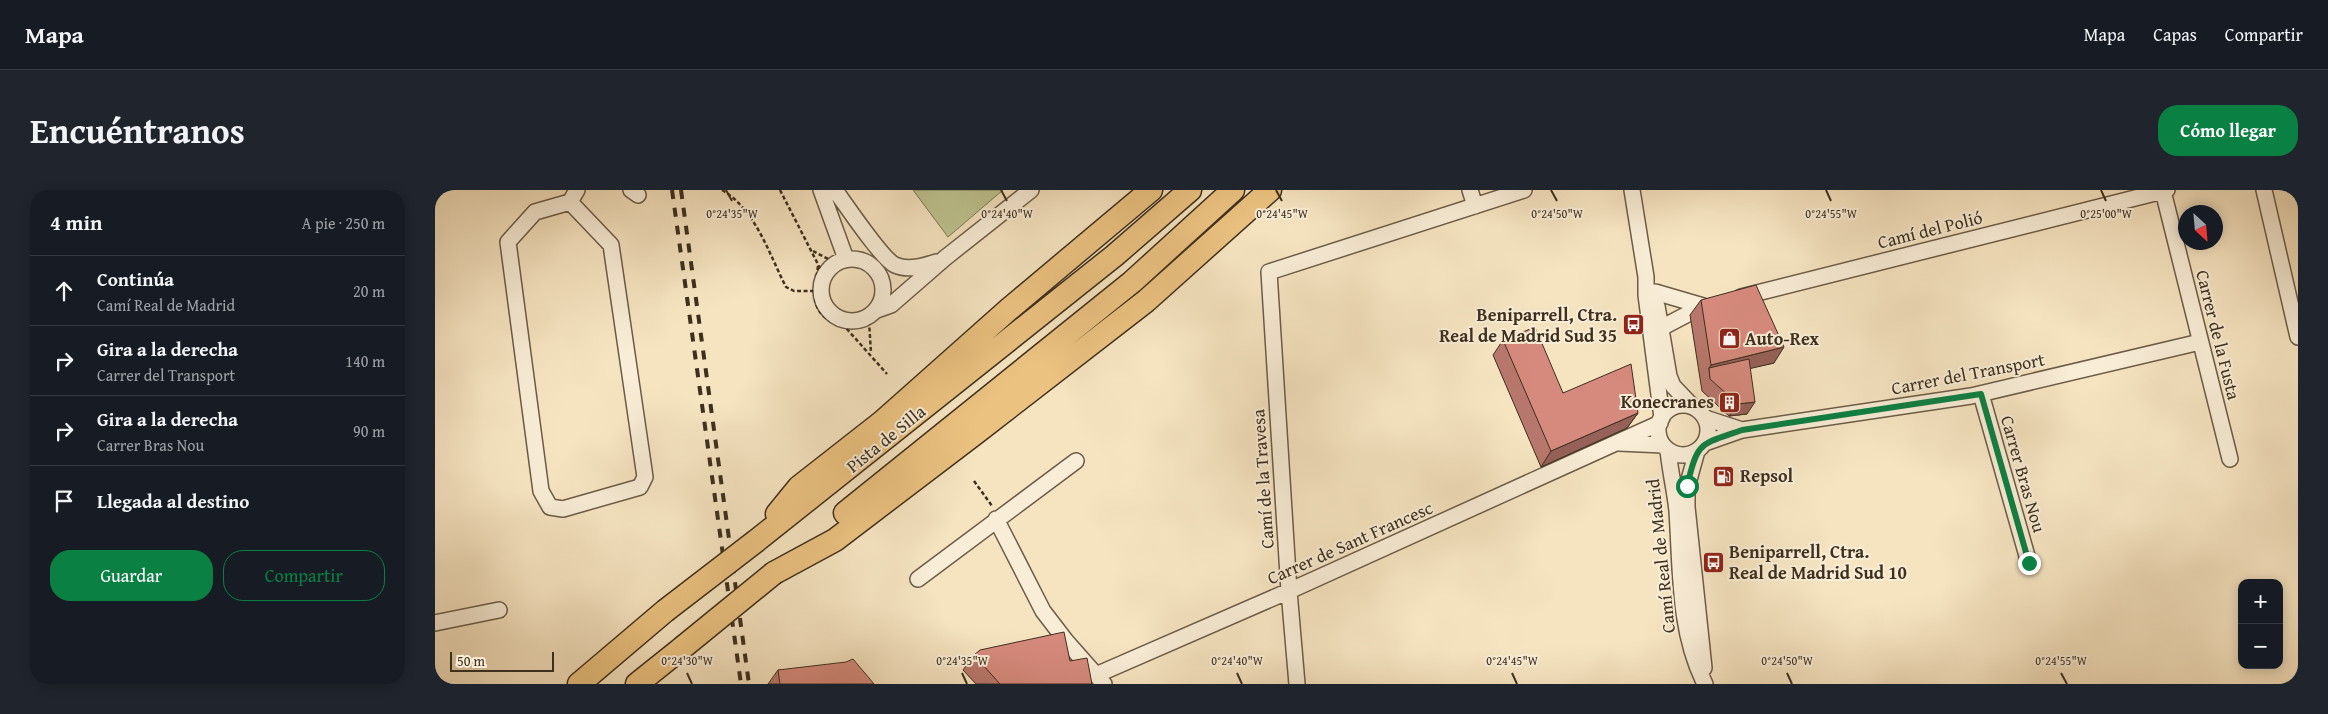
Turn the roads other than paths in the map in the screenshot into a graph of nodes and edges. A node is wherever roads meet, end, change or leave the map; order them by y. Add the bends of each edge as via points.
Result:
1 (821, 190) edge
2 (835, 190) edge
3 (1031, 190) edge
4 (1151, 190) edge
5 (1190, 190) edge
6 (1233, 190) edge
7 (1270, 190) edge
8 (1470, 190) edge
9 (1524, 190) edge
10 (1632, 190) edge
11 (2165, 190) edge
12 (2264, 190) edge
13 (573, 196) edge
14 (1475, 206) junction
15 (871, 239) junction
16 (945, 258) junction
17 (841, 261) junction
18 (866, 262) junction
19 (1646, 277) junction
20 (1655, 292) junction
21 (1703, 306) junction
22 (873, 313) junction
23 (1661, 328) junction
24 (2298, 337) edge
25 (2200, 342) junction
26 (1981, 394) junction
27 (1693, 408) junction
28 (1705, 418) junction
29 (1661, 420) junction
30 (1742, 430) junction
31 (1617, 443) junction
32 (1701, 447) junction
33 (1665, 448) junction
34 (2229, 459) dead end
35 (1076, 460) dead end
36 (996, 518) junction
37 (756, 540) junction
38 (2029, 563) dead end
39 (774, 573) junction
40 (918, 579) dead end
41 (1289, 591) junction
42 (499, 610) dead end
43 (435, 623) edge
44 (1100, 680) edge
45 (579, 684) edge
46 (637, 684) edge
47 (1297, 684) edge
48 (1705, 684) edge

1 - 17 street
2 - 15 street
3 - 16 street
4 - 37 highway via 1008,310 882,422 799,487
5 - 37 highway, Pista de Silla via 1114,256
6 - 39 highway, Pista de Silla via 1132,282
7 - 39 highway via 1145,302 993,420 835,540
8 - 14 street
9 - 14 street
10 - 19 street
11 - 21 street, Camí del Polió
11 - 25 street, Carrer de la Fusta
12 - 24 street
13 - 13 street via 535,212 508,242 541,491 550,507 563,509 640,488 645,477 611,245
14 - 41 street, Camí de la Travesa via 1269,272
15 - 16 street via 895,265 921,268
15 - 18 street
16 - 22 street via 891,305
17 - 18 street
17 - 22 street via 821,270 817,291 824,305 842,323 859,321
18 - 22 street via 879,275 882,284 881,302
19 - 20 street
19 - 29 street via 1645,295
20 - 21 street
20 - 23 street
21 - 23 street, Camí del Polió
23 - 27 street via 1673,386
25 - 26 street, Carrer del Transport
25 - 34 street, Carrer de la Fusta
26 - 30 street, Carrer del Transport
26 - 38 street, Carrer Bras Nou
27 - 28 street
27 - 29 street via 1679,406 1666,412
28 - 30 street, Carrer del Transport
28 - 32 street via 1708,430
29 - 31 street, Carrer de Sant Francesc
29 - 33 street via 1659,434
30 - 32 street, Carrer del Transport
31 - 33 street, Carrer de Sant Francesc
31 - 41 street, Carrer de Sant Francesc
32 - 33 street via 1683,456
32 - 48 street, Camí Real de Madrid via 1687,486 1687,507
33 - 48 street, Camí Real de Madrid via 1677,508 1683,608 1689,645
35 - 36 street
36 - 40 street
36 - 44 street via 1043,611
37 - 45 highway, Pista de Silla, bridge
39 - 46 highway, Pista de Silla, bridge
41 - 44 street, Carrer de Sant Francesc
41 - 47 street, Camí de la Travesa
42 - 43 street

